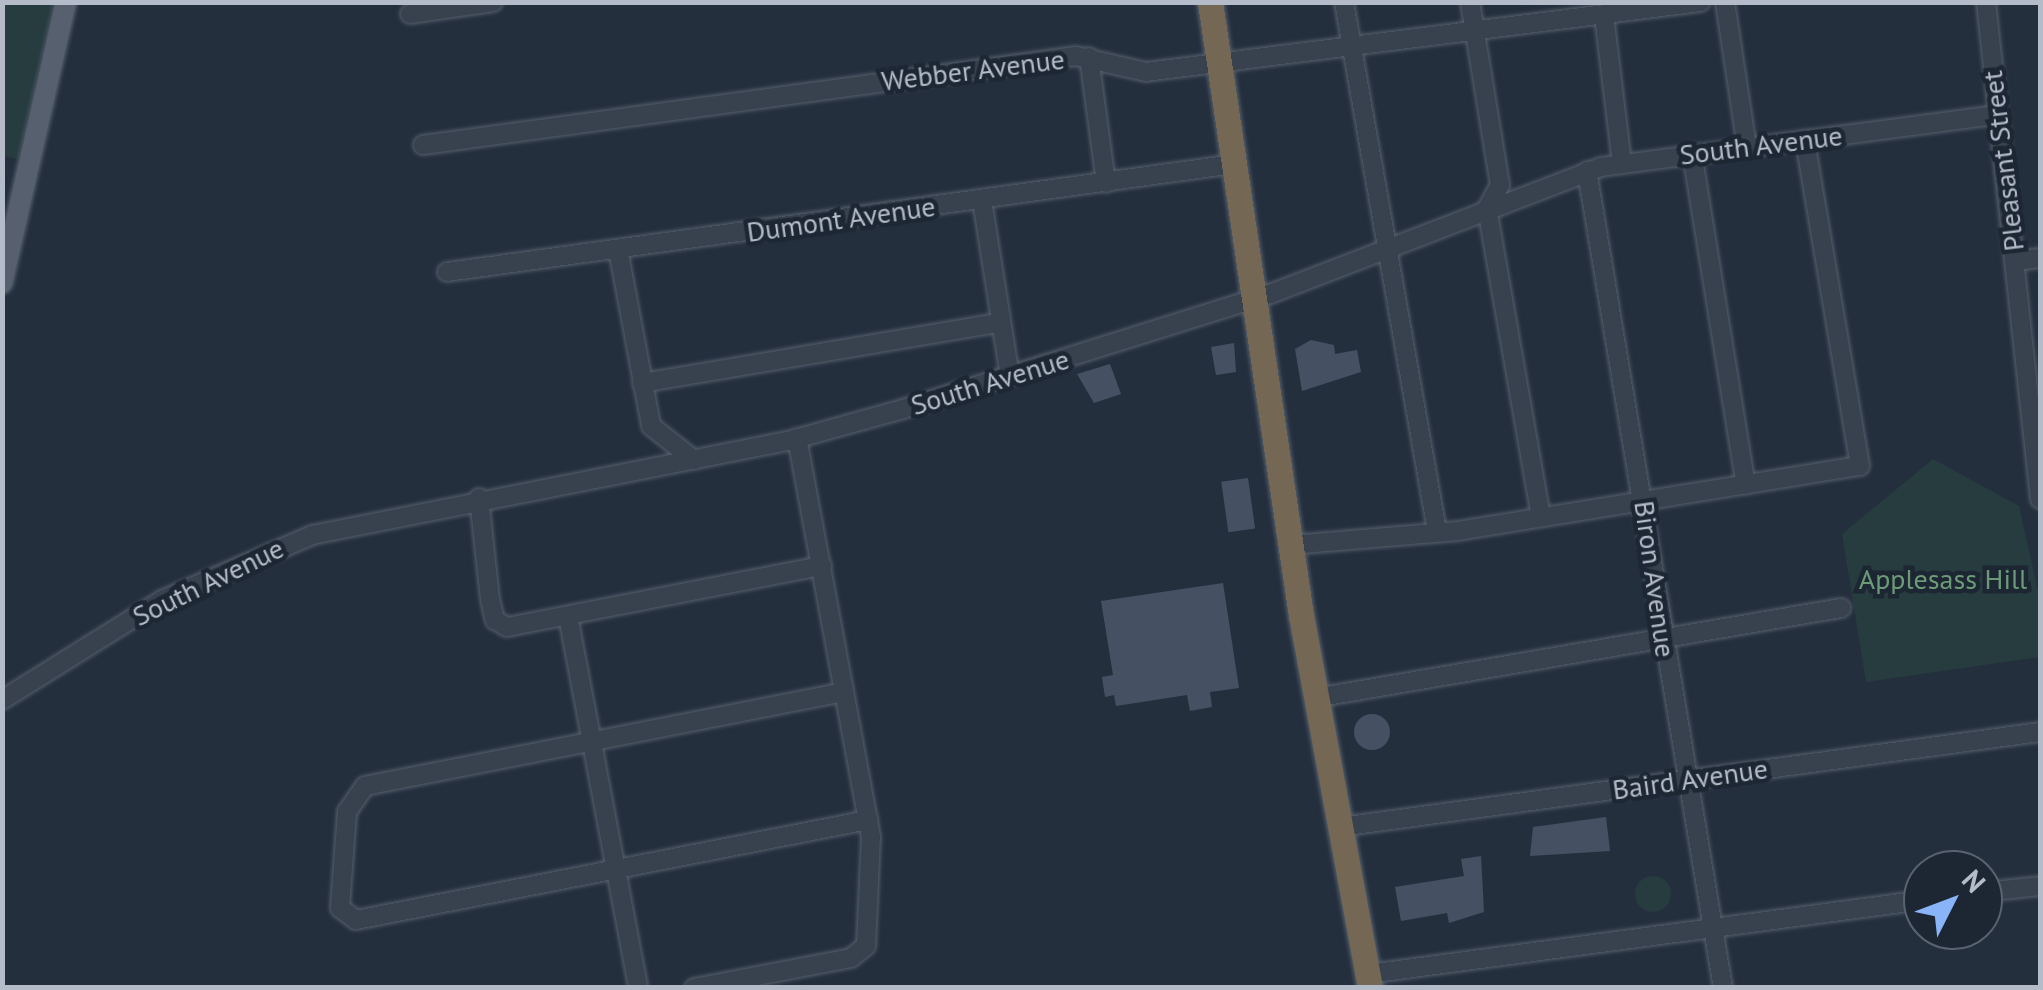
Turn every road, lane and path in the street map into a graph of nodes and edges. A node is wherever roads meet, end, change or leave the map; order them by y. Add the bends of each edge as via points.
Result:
1 (66, 2) edge
2 (493, 2) edge
3 (1210, 2) edge
4 (1344, 2) edge
5 (1470, 2) edge
6 (1702, 2) edge
7 (1725, 2) edge
8 (1986, 2) edge
9 (410, 14) dead end
10 (1604, 14) junction
11 (1476, 30) junction
12 (1350, 47) junction
13 (1088, 58) junction
14 (1219, 64) junction
15 (1998, 115) junction
16 (1805, 140) junction
17 (423, 145) dead end
18 (1747, 146) junction
19 (1692, 153) junction
20 (1622, 163) junction
21 (1234, 164) junction
22 (1587, 171) junction
23 (1106, 183) junction
24 (982, 200) junction
25 (1487, 208) junction
26 (1386, 247) junction
27 (618, 249) junction
28 (2040, 258) edge
29 (2015, 261) junction
30 (446, 272) dead end
31 (2, 283) edge
32 (1256, 297) junction
33 (998, 324) junction
34 (1010, 376) junction
35 (642, 383) junction
36 (797, 438) junction
37 (694, 460) junction
38 (1746, 485) junction
39 (479, 498) junction
40 (2040, 499) edge
41 (1645, 502) junction
42 (1541, 517) junction
43 (1437, 531) junction
44 (1292, 545) junction
45 (822, 566) junction
46 (1842, 608) dead end
47 (568, 616) junction
48 (1663, 639) junction
49 (844, 692) junction
50 (1316, 698) junction
51 (2, 700) edge
52 (2040, 732) edge
53 (590, 741) junction
54 (1685, 779) junction
55 (868, 820) junction
56 (1340, 827) junction
57 (617, 872) junction
58 (2040, 886) edge
59 (2003, 890) edge
60 (1903, 903) edge
61 (1712, 927) junction
62 (1369, 981) edge
63 (638, 988) edge
64 (694, 988) edge
65 (1723, 988) edge

1 - 31 main road
2 - 9 street
3 - 14 highway
4 - 12 street
5 - 11 street
6 - 10 street, Webber Avenue
7 - 18 street
8 - 15 street, Pleasant Street
10 - 11 street, Webber Avenue
10 - 20 street
11 - 12 street, Webber Avenue
11 - 25 street via 1500,185
12 - 14 street, Webber Avenue
12 - 26 street
13 - 14 street, Webber Avenue via 1146,72
13 - 17 street, Webber Avenue
13 - 23 street
14 - 21 highway
15 - 16 street, South Avenue
15 - 29 street, Pleasant Street
16 - 18 street, South Avenue
16 - 38 street via 1860,466
18 - 19 street, South Avenue
19 - 20 street, South Avenue
19 - 38 street
20 - 22 street, South Avenue
21 - 23 street, Dumont Avenue
21 - 32 highway
22 - 25 street, South Avenue
22 - 41 street, Biron Avenue
23 - 24 street, Dumont Avenue
24 - 27 street, Dumont Avenue
24 - 33 street
25 - 26 street, South Avenue
25 - 42 street
26 - 32 street, South Avenue
26 - 43 street
27 - 30 street, Dumont Avenue
27 - 35 street
28 - 29 street
29 - 40 street, Pleasant Street
32 - 34 street, South Avenue
32 - 44 highway
33 - 34 street
33 - 35 street
34 - 36 street, South Avenue
35 - 37 street via 651,426
36 - 37 street, South Avenue
36 - 45 street
37 - 39 street, South Avenue
38 - 41 street
39 - 47 street via 498,623
39 - 51 street, South Avenue via 341,527 249,557 119,624
41 - 42 street
41 - 48 street, Biron Avenue
42 - 43 street
43 - 44 street
44 - 50 highway
45 - 47 street
45 - 49 street
46 - 48 street
47 - 53 street
48 - 50 street
48 - 54 street, Biron Avenue
49 - 53 street
49 - 55 street
50 - 56 highway
52 - 54 street, Baird Avenue
53 - 57 street
53 - 57 street via 355,794 347,812 345,917
54 - 56 street, Baird Avenue
54 - 61 street, Biron Avenue
55 - 57 street
55 - 64 street via 863,950
56 - 62 highway
57 - 63 street
58 - 59 street
60 - 61 street
61 - 62 street
61 - 65 street, Biron Avenue

